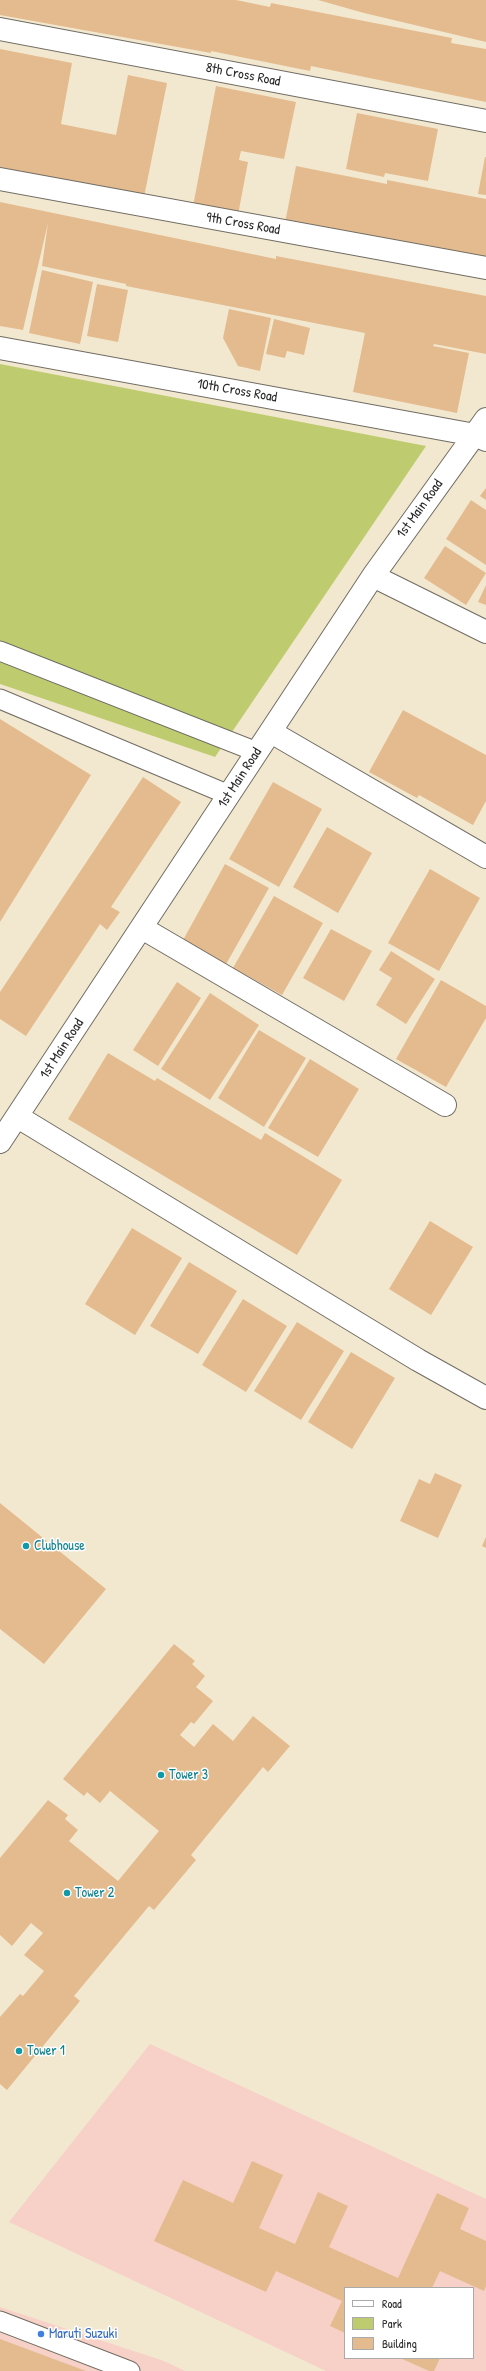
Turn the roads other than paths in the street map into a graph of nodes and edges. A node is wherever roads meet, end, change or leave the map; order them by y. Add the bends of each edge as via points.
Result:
1 (0, 29) edge
2 (486, 121) edge
3 (0, 179) edge
4 (486, 268) edge
5 (0, 348) edge
6 (482, 431) edge
7 (373, 576) junction
8 (486, 632) edge
9 (0, 651) edge
10 (0, 699) edge
11 (271, 732) junction
12 (257, 752) junction
13 (229, 795) junction
14 (486, 856) edge
15 (142, 928) junction
16 (445, 1105) dead end
17 (18, 1117) junction
18 (0, 1142) edge
19 (486, 1398) edge
20 (0, 2321) edge
21 (130, 2371) edge

1 - 2 street, 8th Cross Road
3 - 4 street, 9th Cross Road
5 - 6 street, 10th Cross Road
6 - 7 street, 1st Main Road
7 - 8 street
7 - 11 street, 1st Main Road
9 - 12 lane
10 - 13 lane
11 - 12 street, 1st Main Road
11 - 14 street
12 - 13 street, 1st Main Road
13 - 15 street, 1st Main Road
15 - 16 street
15 - 17 street, 1st Main Road
17 - 18 street, 1st Main Road
17 - 19 street via 418,1360
20 - 21 lane

